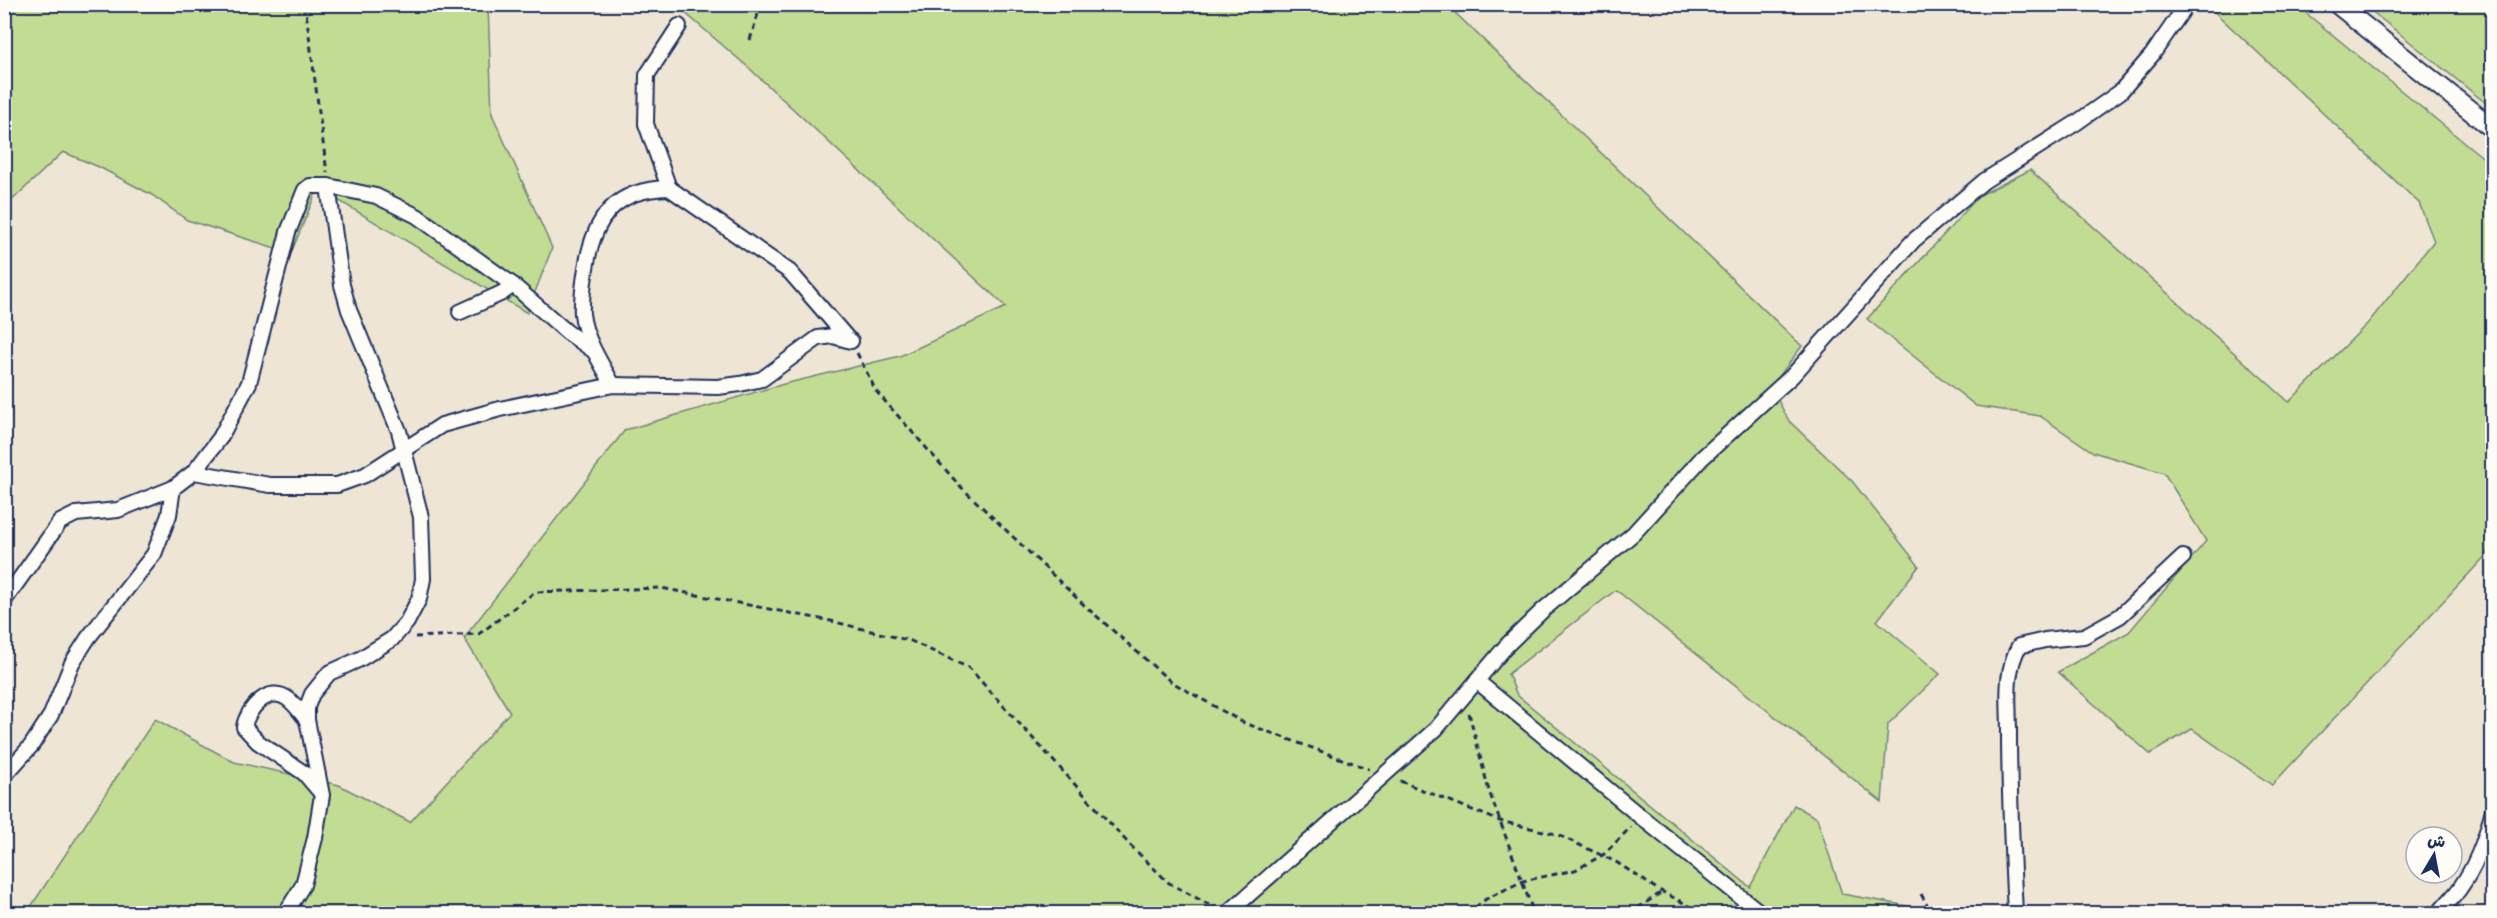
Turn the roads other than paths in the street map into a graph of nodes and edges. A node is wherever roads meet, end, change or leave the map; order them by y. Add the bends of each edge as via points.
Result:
1 (2187, 4) edge
2 (2337, 4) edge
3 (679, 26) dead end
4 (2493, 128) edge
5 (328, 186) junction
6 (669, 188) junction
7 (513, 285) junction
8 (460, 312) dead end
9 (594, 351) junction
10 (613, 385) junction
11 (404, 448) junction
12 (195, 472) junction
13 (172, 488) junction
14 (2183, 557) dead end
15 (4, 602) edge
16 (1477, 681) junction
17 (307, 720) junction
18 (4, 776) edge
19 (322, 795) junction
20 (2493, 813) edge
21 (1221, 911) edge
22 (285, 914) edge
23 (1762, 914) edge
24 (2015, 914) edge
25 (2438, 914) edge

1 - 16 street via 2152,55 2120,92 1984,181 1913,241 1792,376 1702,458 1634,533 1543,610
2 - 4 street
3 - 6 street via 647,75 646,124
5 - 7 street via 376,196 417,216
5 - 11 street via 344,293
5 - 12 street via 310,186 305,190 288,232 249,383 220,438
6 - 9 street via 648,189 615,204 596,228 585,271 582,315
6 - 10 street via 790,272 851,341 833,336 818,338 762,379 740,384
7 - 8 street
7 - 9 street
9 - 10 street
10 - 11 street via 442,425
11 - 12 street via 365,475 337,485 270,485
11 - 17 street via 421,517 423,579 419,599 392,639 320,681 307,707
12 - 13 street
13 - 15 street via 118,510 76,514 60,522
13 - 18 street via 169,515 154,554 88,638 72,663 51,715 31,746
14 - 24 street via 2120,616 2084,636 2019,646 2012,660 2008,678
16 - 21 street via 1436,729 1385,775
16 - 23 street
17 - 19 street
17 - 19 street via 286,697 273,695 261,699 245,718 244,727 258,742 304,773
19 - 22 street via 303,885
20 - 25 street via 2470,871

